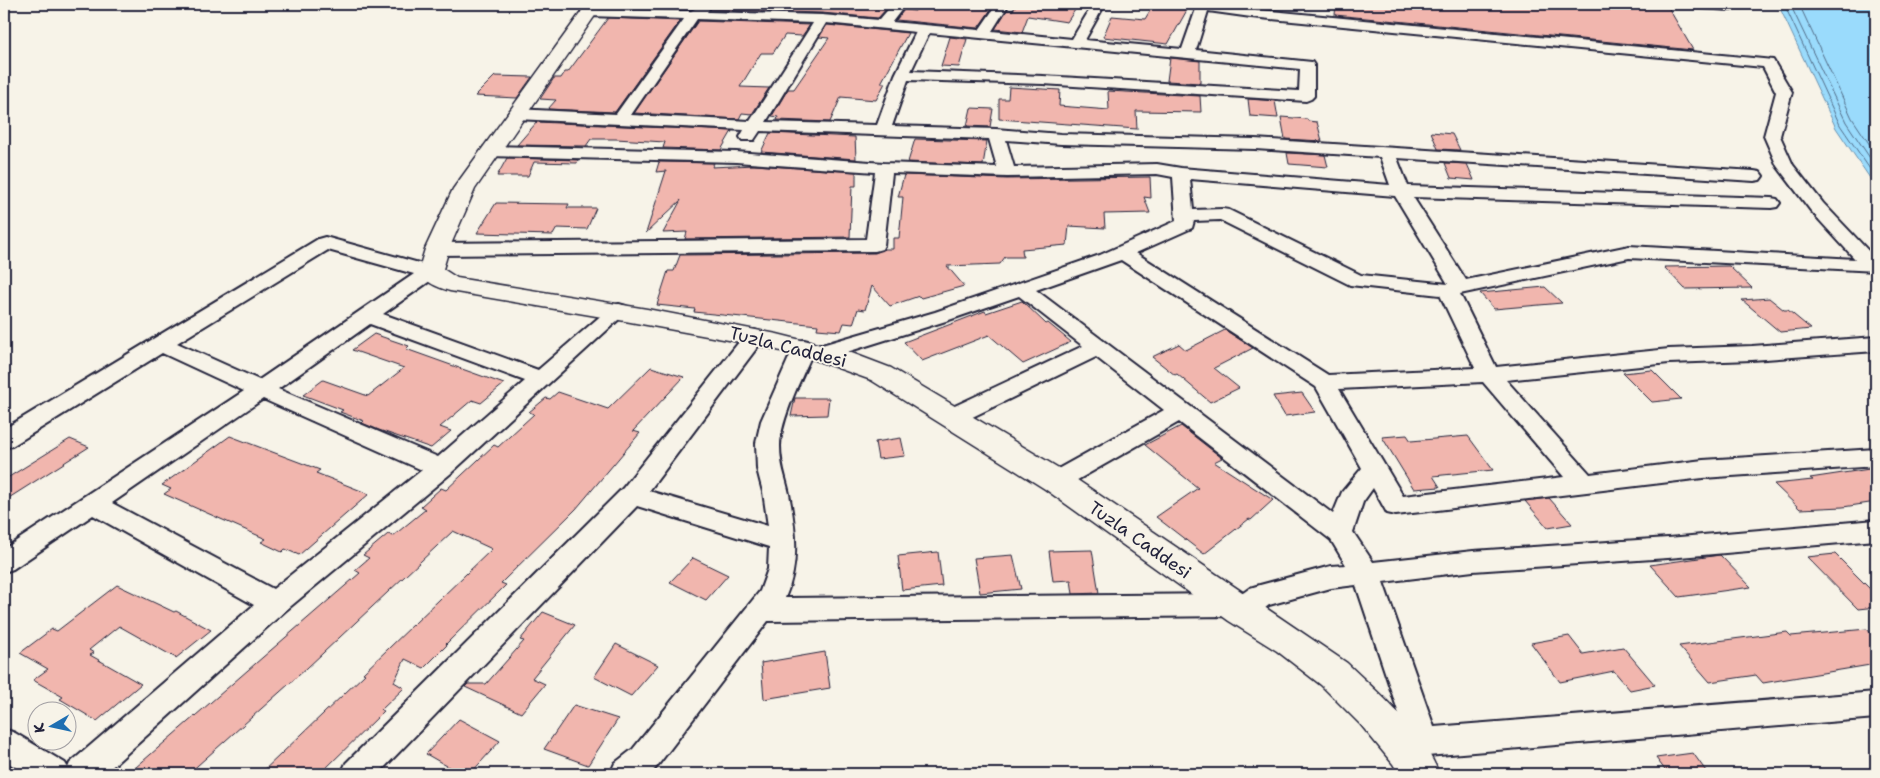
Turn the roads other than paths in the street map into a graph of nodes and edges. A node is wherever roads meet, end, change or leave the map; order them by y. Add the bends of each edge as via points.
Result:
1 (709, 4) edge
2 (805, 4) edge
3 (900, 4) edge
4 (1003, 4) edge
5 (1099, 4) edge
6 (1701, 4) edge
7 (1730, 4) edge
8 (1196, 5) edge
9 (588, 8) edge
10 (693, 16) junction
11 (791, 17) junction
12 (822, 19) junction
13 (882, 25) junction
14 (924, 29) junction
15 (982, 35) junction
16 (1076, 43) junction
17 (1188, 54) junction
18 (902, 75) junction
19 (516, 114) junction
20 (621, 118) junction
21 (755, 126) junction
22 (883, 130) junction
23 (996, 134) junction
24 (1144, 141) junction
25 (490, 151) junction
26 (1387, 153) junction
27 (736, 157) junction
28 (884, 168) junction
29 (1157, 169) junction
30 (1007, 172) junction
31 (1181, 173) junction
32 (1754, 176) dead end
33 (1401, 191) junction
34 (1771, 203) dead end
35 (1184, 216) junction
36 (1122, 252) junction
37 (434, 260) junction
38 (1454, 288) junction
39 (1022, 289) junction
40 (619, 310) junction
41 (368, 316) junction
42 (754, 337) junction
43 (161, 344) junction
44 (1876, 344) edge
45 (1098, 347) junction
46 (814, 350) junction
47 (1489, 375) junction
48 (540, 379) junction
49 (1324, 382) junction
50 (261, 390) junction
51 (1182, 410) junction
52 (952, 418) junction
53 (4, 440) edge
54 (1876, 458) edge
55 (442, 468) junction
56 (1375, 469) junction
57 (1056, 481) junction
58 (1585, 484) junction
59 (632, 495) junction
60 (91, 503) junction
61 (1876, 530) edge
62 (1340, 534) junction
63 (783, 540) junction
64 (4, 562) edge
65 (1366, 573) junction
66 (275, 603) junction
67 (1236, 608) junction
68 (761, 610) junction
69 (1876, 705) edge
70 (4, 743) edge
71 (1417, 756) edge
72 (54, 774) edge
73 (81, 774) edge
74 (357, 774) edge
75 (626, 774) edge

1 - 10 street
2 - 11 street
3 - 13 street
4 - 15 street
5 - 16 street
6 - 7 street
8 - 17 street
8 - 38 street via 1250,13 1768,63 1784,92 1772,136 1785,166 1817,207 1872,266 1630,252
9 - 10 street
9 - 19 main road
10 - 11 street
10 - 20 street
11 - 12 street
12 - 13 street
12 - 21 street
13 - 14 street
14 - 15 street
14 - 18 street
15 - 16 street
16 - 17 street
17 - 18 street via 1307,65 1306,96
18 - 22 street
19 - 20 street
19 - 25 main road
20 - 21 street
21 - 22 street
21 - 27 street
22 - 23 street
23 - 24 street
23 - 30 street
24 - 26 street
24 - 29 street
25 - 27 street
25 - 37 main road via 464,188
26 - 32 street
26 - 33 street
27 - 28 street
28 - 30 street
28 - 37 street via 875,244
29 - 30 street
29 - 31 street
31 - 33 street
31 - 35 street
33 - 34 street
33 - 38 street
35 - 36 street via 1184,224
35 - 38 street via 1223,214 1357,281
36 - 39 street
36 - 49 street
37 - 40 main road, Tuzla Caddesi via 450,284
37 - 41 street
37 - 43 street via 325,243
38 - 47 street
39 - 45 street
39 - 46 street via 942,316
40 - 42 main road, Tuzla Caddesi
40 - 48 street
41 - 48 street
41 - 50 street
42 - 46 main road, Tuzla Caddesi
42 - 59 street
43 - 50 street
43 - 53 street
44 - 47 street via 1669,356
45 - 51 street
45 - 52 street
46 - 52 main road, Tuzla Caddesi via 881,374
46 - 63 street via 773,422 768,443 769,469
47 - 49 street
47 - 58 street
48 - 55 street
49 - 56 street
50 - 55 street
50 - 60 street
51 - 57 street
51 - 62 street
52 - 57 main road, Tuzla Caddesi
54 - 58 street via 1703,469
55 - 66 street
56 - 58 street via 1396,506
56 - 62 street via 1351,499
57 - 67 main road, Tuzla Caddesi
59 - 63 street
59 - 74 street
60 - 64 street
60 - 66 street
61 - 65 street
62 - 65 street
63 - 68 street via 781,569 772,596
65 - 67 street via 1331,576 1260,596
65 - 71 street
66 - 73 street
67 - 68 street
67 - 71 main road, Tuzla Caddesi via 1334,674
68 - 75 street via 644,759
69 - 71 street
70 - 72 street

